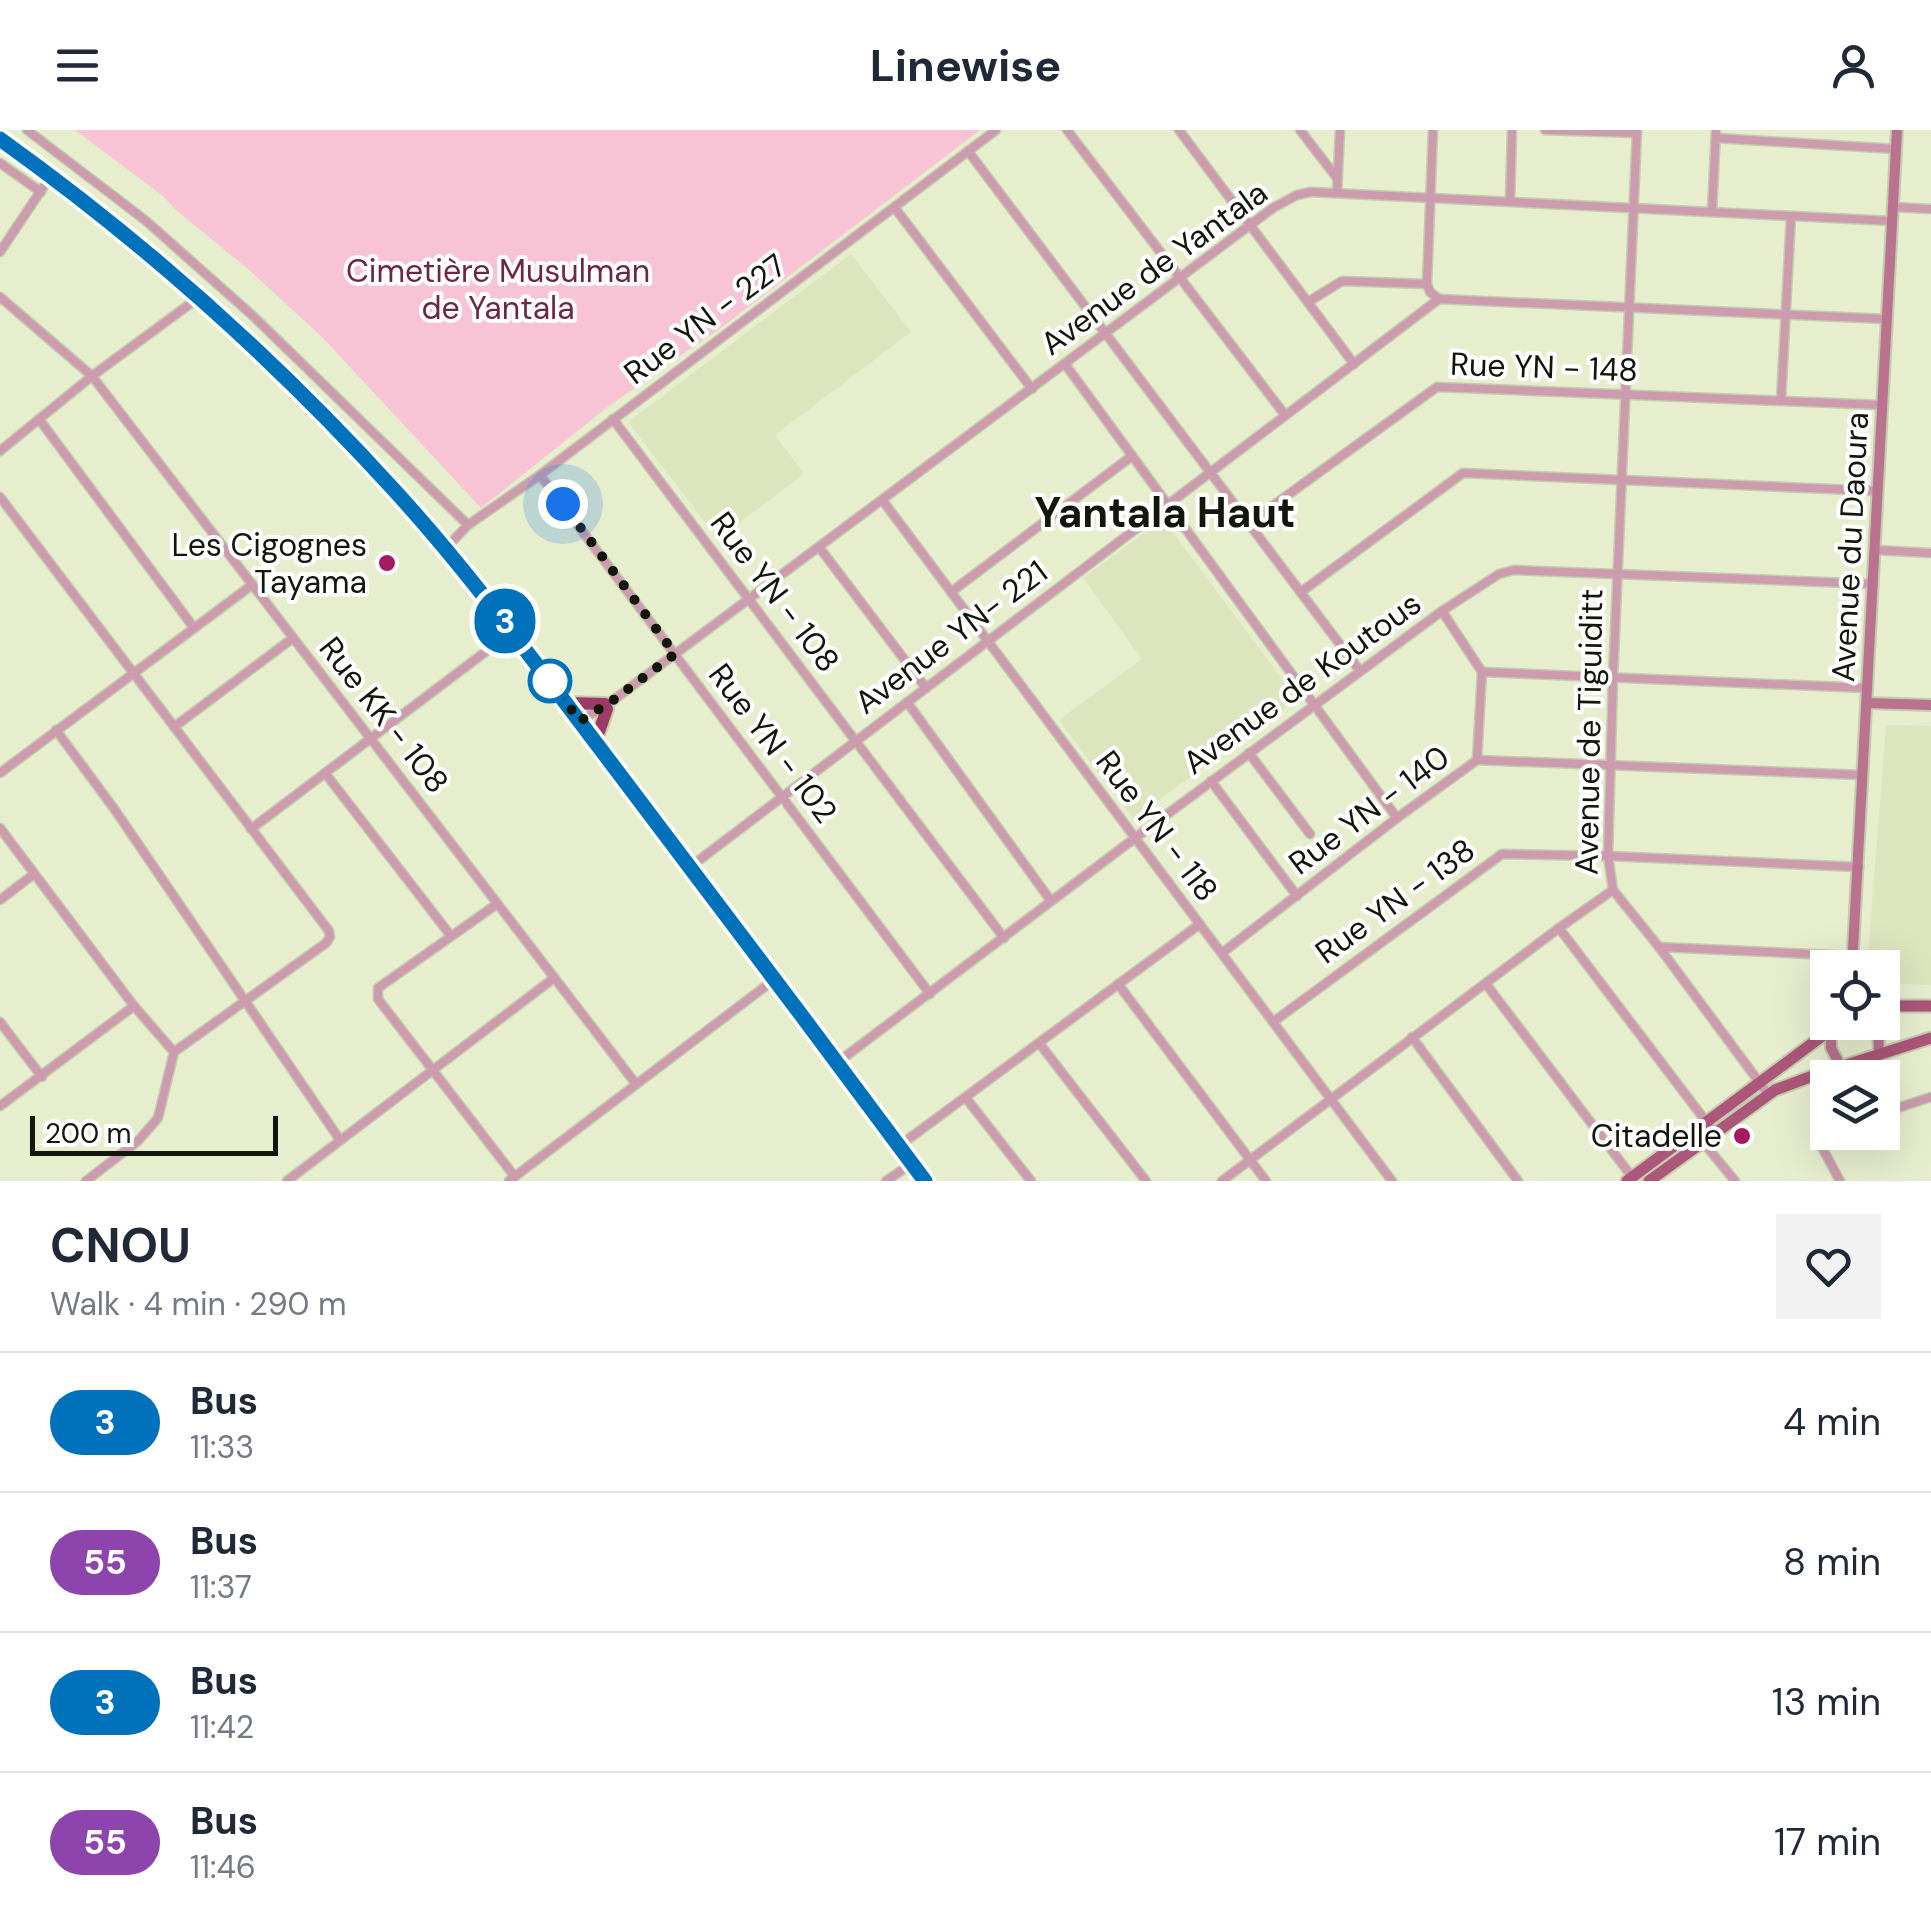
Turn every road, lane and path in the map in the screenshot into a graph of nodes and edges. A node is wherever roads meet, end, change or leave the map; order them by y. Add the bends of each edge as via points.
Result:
1 (27, 130) edge
2 (996, 130) edge
3 (1067, 130) edge
4 (1180, 130) edge
5 (1300, 130) edge
6 (1340, 130) edge
7 (1433, 130) edge
8 (1512, 130) edge
9 (1544, 130) edge
10 (1803, 130) edge
11 (1897, 130) edge
12 (1576, 131) edge
13 (1637, 132) edge
14 (1716, 134) edge
15 (0, 139) edge
16 (1802, 143) junction
17 (1896, 148) junction
18 (968, 151) junction
19 (0, 162) edge
20 (51, 176) junction
21 (1338, 180) junction
22 (41, 192) junction
23 (1337, 193) junction
24 (1430, 198) junction
25 (1510, 202) junction
26 (1892, 207) junction
27 (895, 208) junction
28 (1633, 208) junction
29 (1931, 209) edge
30 (1712, 212) junction
31 (1790, 216) junction
32 (145, 220) junction
33 (1892, 221) junction
34 (1251, 226) junction
35 (129, 238) junction
36 (0, 252) edge
37 (1180, 278) junction
38 (1427, 284) junction
39 (0, 297) edge
40 (200, 297) junction
41 (1438, 299) junction
42 (1308, 302) junction
43 (1629, 308) junction
44 (1785, 316) junction
45 (1887, 319) junction
46 (1105, 332) junction
47 (1065, 364) junction
48 (1354, 364) junction
49 (92, 376) junction
50 (1032, 389) junction
51 (1625, 395) junction
52 (1781, 401) junction
53 (1882, 405) junction
54 (1285, 416) junction
55 (39, 418) junction
56 (614, 420) junction
57 (0, 451) edge
58 (1132, 456) junction
59 (1210, 472) junction
60 (540, 475) junction
61 (1622, 481) junction
62 (1878, 492) junction
63 (0, 497) edge
64 (883, 501) junction
65 (1168, 504) junction
66 (1248, 524) junction
67 (468, 525) junction
68 (819, 547) junction
69 (446, 548) junction
70 (1875, 550) junction
71 (1931, 553) edge
72 (1617, 574) junction
73 (252, 584) junction
74 (1874, 584) junction
75 (950, 592) junction
76 (1300, 592) junction
77 (750, 599) junction
78 (1442, 612) junction
79 (194, 628) junction
80 (512, 631) junction
81 (293, 638) junction
82 (988, 641) junction
83 (675, 654) junction
84 (1360, 671) junction
85 (1482, 672) junction
86 (134, 673) junction
87 (1612, 678) junction
88 (926, 688) junction
89 (1867, 688) junction
90 (907, 702) junction
91 (567, 703) junction
92 (1866, 703) junction
93 (608, 705) junction
94 (1314, 705) junction
95 (1931, 705) edge
96 (582, 723) junction
97 (174, 726) junction
98 (56, 730) junction
99 (371, 740) junction
100 (856, 741) junction
101 (595, 742) junction
102 (1249, 753) junction
103 (1477, 760) junction
104 (1610, 767) junction
105 (0, 773) edge
106 (325, 774) junction
107 (1863, 776) junction
108 (1211, 782) junction
109 (782, 797) junction
110 (1397, 818) junction
111 (0, 828) edge
112 (251, 828) junction
113 (1310, 834) dead end
114 (1135, 838) junction
115 (1608, 856) junction
116 (690, 867) junction
117 (1859, 867) junction
118 (34, 874) junction
119 (1614, 890) junction
120 (1297, 896) junction
121 (0, 900) edge
122 (1051, 901) junction
123 (497, 904) junction
124 (1200, 924) junction
125 (1559, 928) junction
126 (451, 936) junction
127 (1004, 938) junction
128 (1659, 946) junction
129 (1854, 950) edge
130 (1222, 953) junction
131 (1810, 958) edge
132 (554, 978) junction
133 (775, 979) junction
134 (1118, 984) junction
135 (1486, 984) junction
136 (930, 994) junction
137 (245, 999) junction
138 (134, 1006) junction
139 (1900, 1006) edge
140 (1931, 1006) edge
141 (0, 1022) edge
142 (1273, 1022) junction
143 (1412, 1038) junction
144 (1931, 1038) edge
145 (1815, 1040) edge
146 (1880, 1040) edge
147 (1039, 1042) junction
148 (174, 1052) junction
149 (1879, 1055) junction
150 (1864, 1060) edge
151 (838, 1062) junction
152 (433, 1070) junction
153 (42, 1077) junction
154 (1810, 1077) edge
155 (1759, 1081) junction
156 (636, 1084) junction
157 (1768, 1094) junction
158 (966, 1098) junction
159 (1331, 1098) junction
160 (1931, 1098) edge
161 (0, 1106) edge
162 (1900, 1107) edge
163 (1706, 1121) junction
164 (1714, 1132) junction
165 (340, 1140) junction
166 (1703, 1141) junction
167 (900, 1146) junction
168 (1823, 1150) edge
169 (1250, 1160) junction
170 (912, 1164) junction
171 (512, 1179) edge
172 (1631, 1180) edge
173 (86, 1181) edge
174 (287, 1181) edge
175 (886, 1181) edge
176 (925, 1181) edge
177 (1031, 1181) edge
178 (1146, 1181) edge
179 (1222, 1181) edge
180 (1266, 1181) edge
181 (1392, 1181) edge
182 (1518, 1181) edge
183 (1649, 1181) edge
184 (1735, 1181) edge
185 (1840, 1181) edge

1 - 32 street
2 - 18 street, Rue YN - 227
3 - 37 street
4 - 34 street
5 - 21 street
6 - 21 street
7 - 24 street
8 - 25 street
9 - 12 street
10 - 16 street
11 - 17 street, Avenue du Daoura
12 - 13 street
13 - 28 street, Avenue de Tiguiditt
14 - 16 street
14 - 30 street
15 - 20 highway
16 - 17 street
17 - 26 street, Avenue du Daoura
18 - 27 street, Rue YN - 227
18 - 46 street
19 - 22 street
20 - 22 street
20 - 35 highway
21 - 23 street
22 - 36 street
23 - 24 street, Avenue de Yantala
23 - 34 street, Avenue de Yantala via 1297,195
24 - 25 street, Avenue de Yantala
24 - 38 street
25 - 28 street, Avenue de Yantala
26 - 29 street
26 - 33 street, Avenue du Daoura
27 - 50 street
27 - 56 street, Rue YN - 227
28 - 30 street, Avenue de Yantala
28 - 43 street, Avenue de Tiguiditt
30 - 31 street, Avenue de Yantala
31 - 33 street, Avenue de Yantala
31 - 44 street
32 - 35 street
32 - 67 street
33 - 45 street, Avenue du Daoura
34 - 37 street, Avenue de Yantala
34 - 42 street
35 - 40 highway
37 - 46 street, Avenue de Yantala
37 - 54 street
38 - 41 street
38 - 42 street via 1342,281
39 - 49 street, Rue KK - 108
40 - 49 street
40 - 69 highway via 329,421
41 - 43 street
41 - 48 street, Avenue YN- 221
42 - 48 street
43 - 44 street
43 - 51 street, Avenue de Tiguiditt
44 - 45 street
44 - 52 street
45 - 53 street, Avenue du Daoura
46 - 47 street, Avenue de Yantala
46 - 59 street
47 - 50 street, Avenue de Yantala
47 - 58 street
48 - 54 street, Avenue YN- 221
49 - 55 street
49 - 73 street, Rue KK - 108
50 - 64 street, Avenue de Yantala
51 - 52 street, Rue YN - 148
51 - 61 street, Avenue de Tiguiditt
51 - 66 street, Rue YN - 148 via 1437,386
52 - 53 street, Rue YN - 148
53 - 62 street, Avenue du Daoura
54 - 59 street, Avenue YN- 221
55 - 57 street
55 - 79 street
56 - 60 street, Rue YN - 227
56 - 77 street, Rue YN - 108
58 - 65 street
58 - 75 street
59 - 65 street, Avenue YN- 221
59 - 66 street
60 - 67 street, Rue YN - 227
60 - 83 street, Rue YN - 102
61 - 62 street
61 - 72 street, Avenue de Tiguiditt
61 - 76 street via 1463,473
62 - 70 street, Avenue du Daoura
63 - 86 street
64 - 68 street, Avenue de Yantala
64 - 75 street, Rue YN - 118
65 - 82 street, Avenue YN- 221
65 - 94 street
66 - 76 street
67 - 69 street, Rue YN - 227
68 - 77 street, Avenue de Yantala
68 - 88 street
69 - 80 highway
70 - 71 street
70 - 74 street, Avenue du Daoura
72 - 74 street, Avenue de Koutous
72 - 78 street, Avenue de Koutous via 1506,571
72 - 87 street, Avenue de Tiguiditt
73 - 79 street
73 - 81 street, Rue KK - 108
74 - 89 street, Avenue du Daoura
75 - 82 street, Rue YN - 118
76 - 84 street
77 - 83 street, Avenue de Yantala
77 - 100 street, Rue YN - 108
78 - 84 street, Avenue de Koutous
78 - 85 street
79 - 86 street
80 - 91 highway
80 - 99 street
81 - 97 street
81 - 99 street, Rue KK - 108
82 - 88 street, Avenue YN- 221
82 - 114 street, Rue YN - 118
83 - 93 street, Avenue de Yantala
83 - 109 street, Rue YN - 102
84 - 94 street, Avenue de Koutous
85 - 87 street
85 - 103 street
86 - 97 street
86 - 98 street
87 - 89 street
87 - 104 street, Avenue de Tiguiditt
88 - 90 street, Avenue YN- 221
89 - 92 street, Avenue du Daoura
90 - 100 street, Avenue YN- 221
90 - 122 street
91 - 93 highway
91 - 96 highway
92 - 95 street
92 - 107 street, Avenue du Daoura
93 - 96 street, Avenue de Yantala
93 - 101 highway
94 - 102 street, Avenue de Koutous
94 - 110 street
96 - 101 highway
97 - 112 street
98 - 105 street
98 - 137 street
99 - 106 street
99 - 123 street, Rue KK - 108
100 - 109 street, Avenue YN- 221
100 - 127 street, Rue YN - 108
101 - 116 highway
102 - 108 street, Avenue de Koutous
102 - 113 street
103 - 104 street, Rue YN - 140
103 - 110 street, Rue YN - 140
104 - 107 street, Rue YN - 140
104 - 115 street, Avenue de Tiguiditt
106 - 112 street
106 - 126 street
107 - 117 street, Avenue du Daoura
108 - 114 street, Avenue de Koutous
108 - 120 street
109 - 116 street, Avenue YN- 221
109 - 136 street, Rue YN - 102
110 - 120 street, Rue YN - 140
111 - 118 street
112 - 137 street via 330,937
114 - 122 street, Avenue de Koutous
114 - 124 street, Rue YN - 118
115 - 117 street, Rue YN - 138
115 - 119 street, Avenue de Tiguiditt
115 - 142 street, Rue YN - 138 via 1496,857
116 - 133 highway
117 - 129 street, Avenue du Daoura
118 - 121 street
118 - 138 street
119 - 125 street, Avenue de Tiguiditt
119 - 128 street
120 - 130 street, Rue YN - 140
122 - 127 street, Avenue de Koutous
123 - 126 street
123 - 132 street, Rue KK - 108
124 - 130 street, Rue YN - 118
124 - 134 street
125 - 135 street, Avenue de Tiguiditt
125 - 163 street
126 - 152 street via 377,994
127 - 136 street, Avenue de Koutous
128 - 131 street
128 - 155 street
130 - 142 street, Rue YN - 118
132 - 152 street
132 - 156 street, Rue KK - 108
133 - 151 highway
133 - 156 street
134 - 147 street
134 - 169 street
135 - 143 street, Avenue de Tiguiditt
135 - 172 street
136 - 151 street, Avenue de Koutous
137 - 148 street
137 - 165 street
138 - 148 street
138 - 153 street
139 - 140 main road
141 - 153 street
142 - 159 street, Rue YN - 118
143 - 159 street, Avenue de Tiguiditt
143 - 182 street
144 - 149 main road
145 - 155 main road
146 - 149 street
147 - 158 street
147 - 178 street
148 - 173 street via 158,1118
149 - 150 main road
151 - 167 highway
152 - 165 street
152 - 171 street
153 - 161 street
154 - 157 main road
155 - 157 street
155 - 163 main road
156 - 171 street
157 - 164 main road
158 - 167 street
158 - 177 street
159 - 169 street, Avenue de Tiguiditt
159 - 181 street, Rue YN - 118
160 - 162 street
163 - 164 street
163 - 172 main road
164 - 166 main road
165 - 174 street
166 - 183 main road
166 - 184 street
167 - 170 highway
168 - 185 street
169 - 179 street, Avenue de Tiguiditt
169 - 180 street
170 - 175 street
170 - 176 highway

